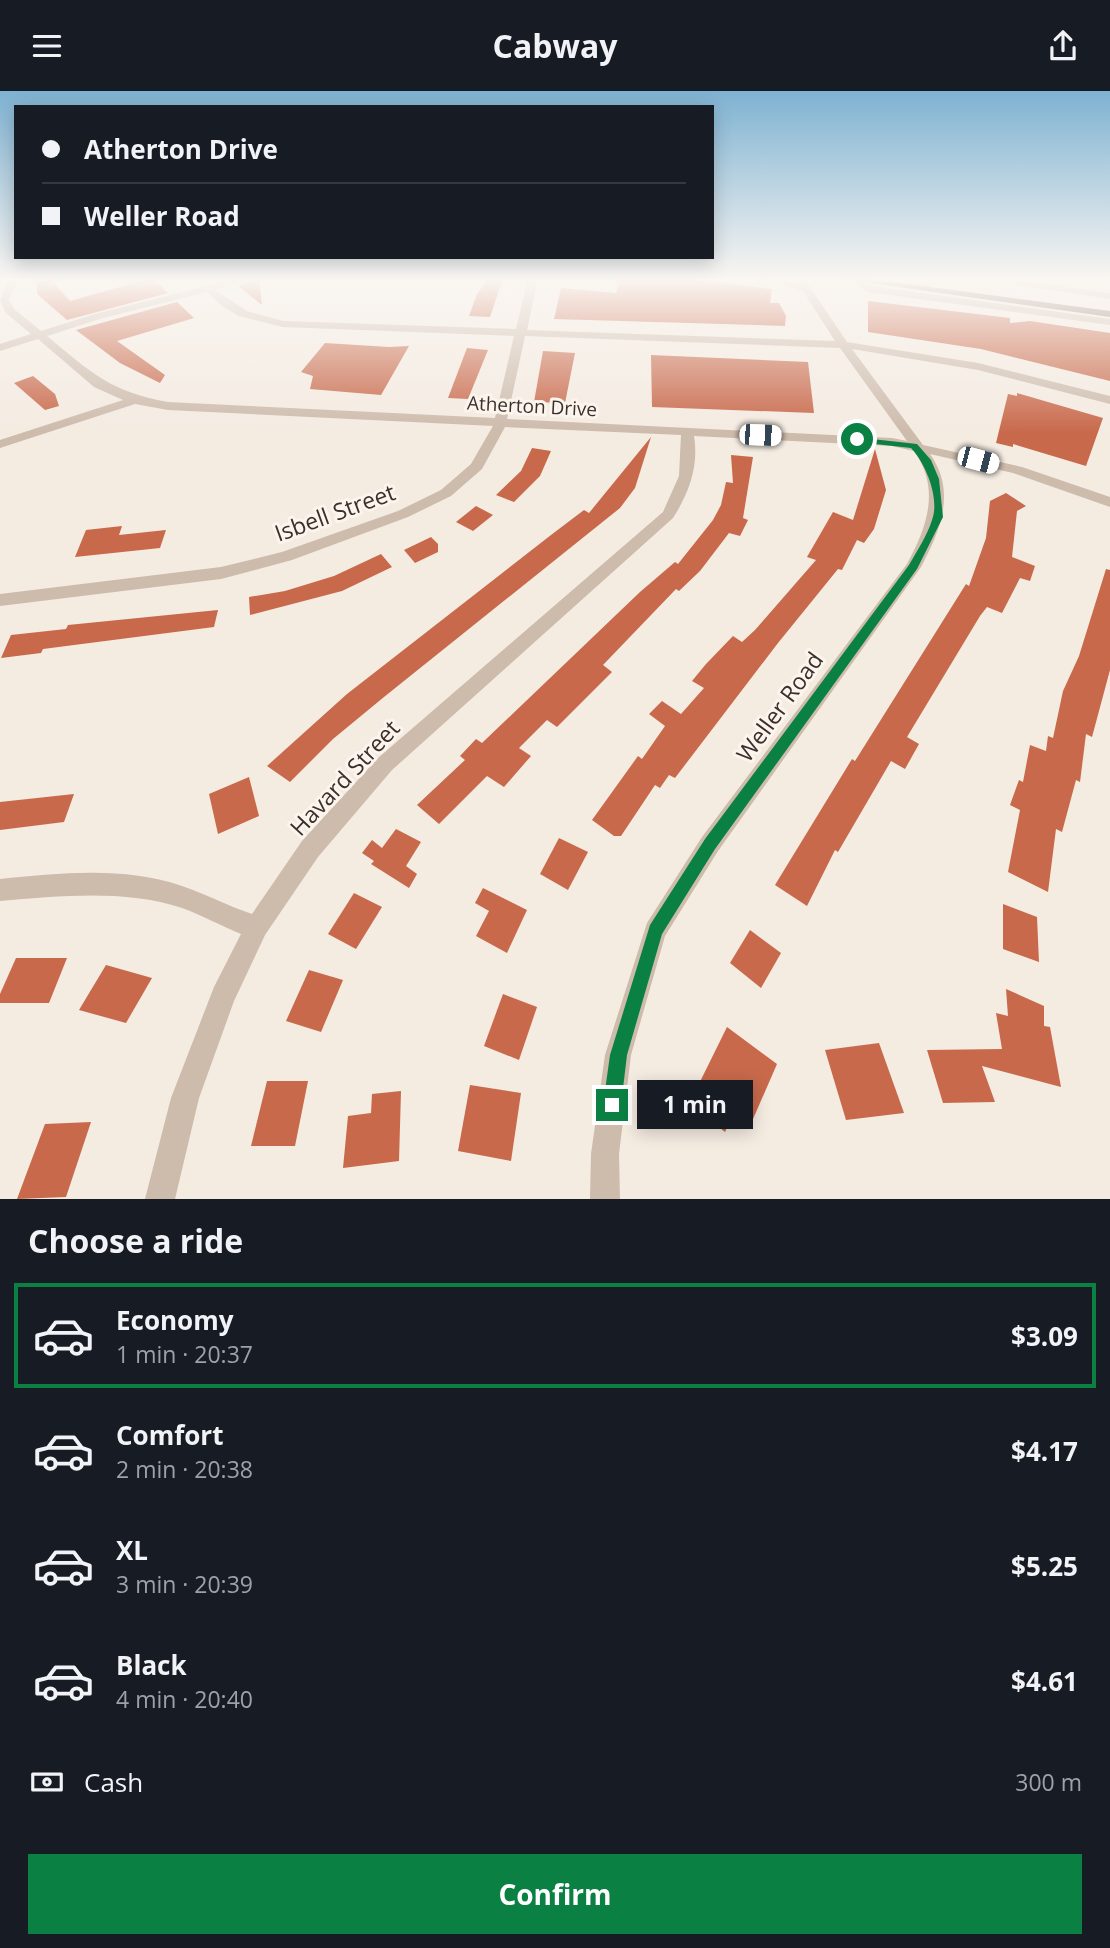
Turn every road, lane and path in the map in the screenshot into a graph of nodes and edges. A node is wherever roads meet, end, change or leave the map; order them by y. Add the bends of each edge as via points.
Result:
1 (33, 330) edge
2 (56, 330) edge
3 (419, 330) edge
4 (522, 330) edge
5 (833, 330) edge
6 (521, 334) junction
7 (39, 335) junction
8 (843, 345) junction
9 (0, 348) edge
10 (134, 400) junction
11 (1110, 400) edge
12 (500, 424) junction
13 (687, 432) junction
14 (0, 444) edge
15 (914, 446) junction
16 (1110, 502) edge
17 (0, 600) edge
18 (0, 890) edge
19 (257, 927) junction
20 (160, 1199) edge
21 (605, 1199) edge

1 - 7 street, Atherton Drive
2 - 7 street
3 - 6 street
4 - 6 street, Isbell Street
5 - 8 street, Weller Road
6 - 8 street
6 - 12 street, Isbell Street
7 - 9 street
7 - 10 street, Atherton Drive via 98,384
8 - 11 street via 998,369
8 - 15 street, Weller Road
10 - 12 street, Atherton Drive via 168,406
10 - 14 street
12 - 13 street, Atherton Drive
12 - 17 street, Isbell Street via 477,466 446,492 403,514 286,556 221,573
13 - 15 street, Atherton Drive
13 - 19 street, Havard Street via 681,496 668,515 385,764 310,849
15 - 16 street, Atherton Drive via 1017,470
15 - 21 street, Weller Road via 935,479 938,517 913,567 710,844 655,930 618,1055 605,1154
18 - 19 street via 54,884 122,887 180,897
19 - 20 street, Havard Street via 223,996 185,1098

